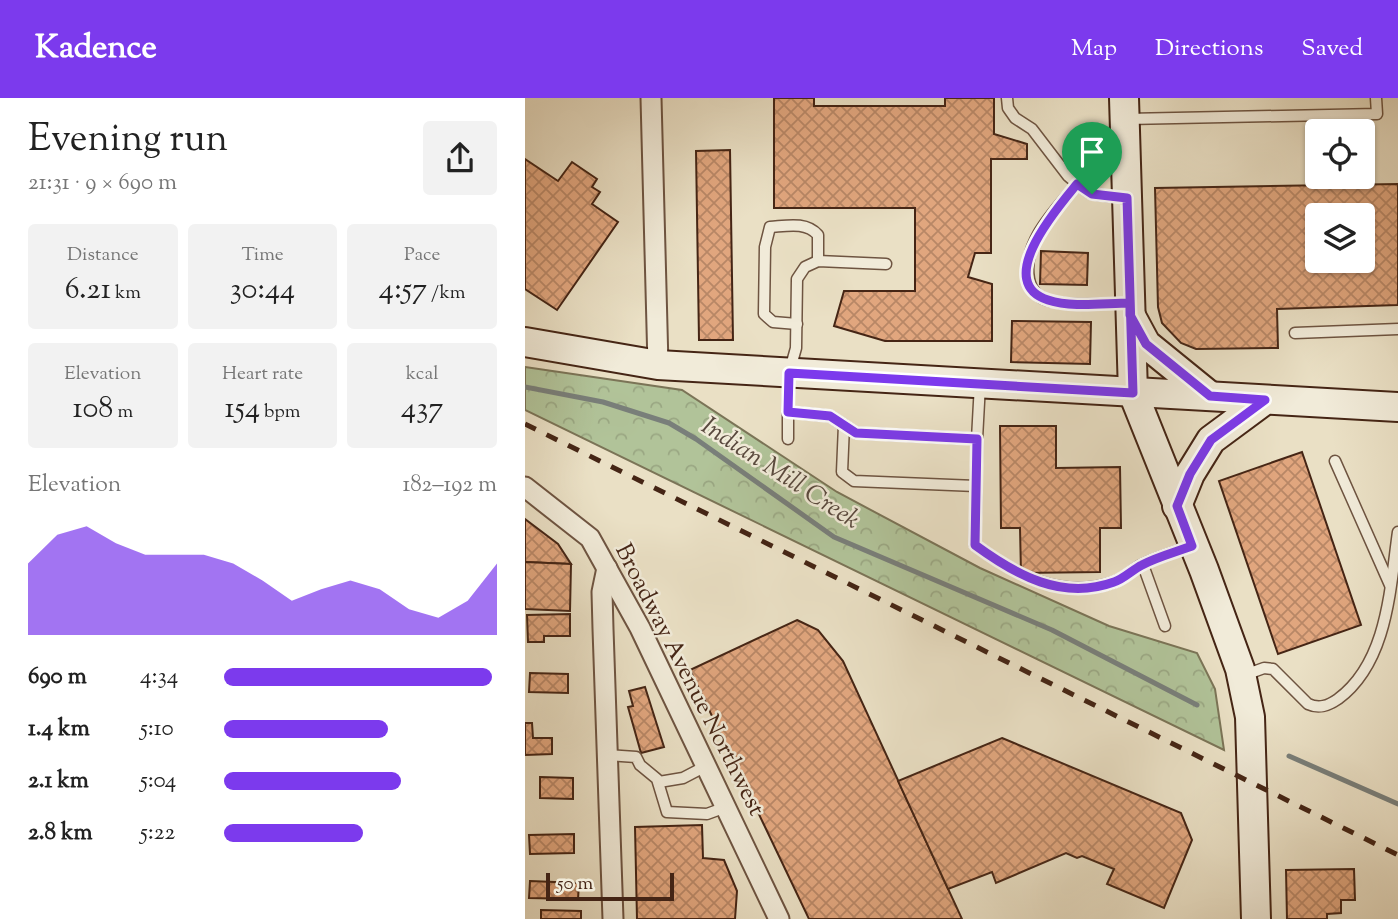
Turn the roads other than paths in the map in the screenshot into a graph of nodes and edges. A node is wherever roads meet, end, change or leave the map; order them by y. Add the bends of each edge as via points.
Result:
1 (651, 98) edge
2 (1006, 98) edge
3 (1376, 98) edge
4 (1124, 109) edge
5 (1077, 184) junction
6 (1127, 198) junction
7 (818, 261) junction
8 (886, 264) dead end
9 (1130, 309) junction
10 (797, 324) junction
11 (1398, 329) edge
12 (1295, 333) dead end
13 (525, 342) edge
14 (658, 365) junction
15 (789, 373) junction
16 (980, 384) junction
17 (1133, 393) junction
18 (1210, 396) junction
19 (1265, 400) junction
20 (1398, 407) edge
21 (788, 412) junction
22 (844, 425) junction
23 (788, 439) dead end
24 (977, 439) junction
25 (1335, 461) dead end
26 (976, 486) junction
27 (525, 487) edge
28 (1177, 506) junction
29 (1398, 532) edge
30 (1192, 546) junction
31 (1143, 565) junction
32 (607, 568) junction
33 (1390, 586) junction
34 (1165, 626) dead end
35 (1241, 676) junction
36 (607, 755) junction
37 (706, 766) junction
38 (659, 782) junction
39 (726, 807) junction
40 (613, 919) edge
41 (779, 919) edge
42 (1256, 919) edge

1 - 14 street
2 - 5 lane via 1015,118 1032,130
3 - 4 lane via 1377,114
4 - 6 main road
5 - 6 lane via 1092,194
5 - 9 lane via 1032,245 1031,287 1051,301
6 - 9 main road
7 - 8 lane
7 - 10 lane via 805,267 797,279
7 - 10 lane via 818,235 813,229 770,227 765,247 764,314 773,322
9 - 17 main road
9 - 18 main road via 1146,344
10 - 15 lane
11 - 12 lane
13 - 14 main road
14 - 15 main road
15 - 16 main road
15 - 21 lane
16 - 17 main road
16 - 24 lane
17 - 18 main road
17 - 28 main road
18 - 19 main road
19 - 20 main road
19 - 28 main road via 1211,440
21 - 22 lane via 830,416
21 - 23 lane
22 - 24 lane via 856,433
22 - 26 lane via 845,477
24 - 26 lane
25 - 33 lane
26 - 31 lane via 975,545 1022,575 1057,588 1076,589 1116,582
27 - 32 street, Broadway Avenue Northwest via 590,538
28 - 30 main road
29 - 33 lane
30 - 31 lane
30 - 35 main road via 1205,570
31 - 34 lane
32 - 36 street via 602,592
32 - 37 street, Broadway Avenue Northwest
33 - 35 lane via 1373,653 1356,681 1335,701 1320,707 1308,704 1270,667
35 - 42 main road via 1250,717
36 - 38 lane via 636,757
36 - 40 street
37 - 38 lane via 683,778
37 - 39 street, Broadway Avenue Northwest
38 - 39 lane via 667,812 707,814
39 - 41 street, Broadway Avenue Northwest

